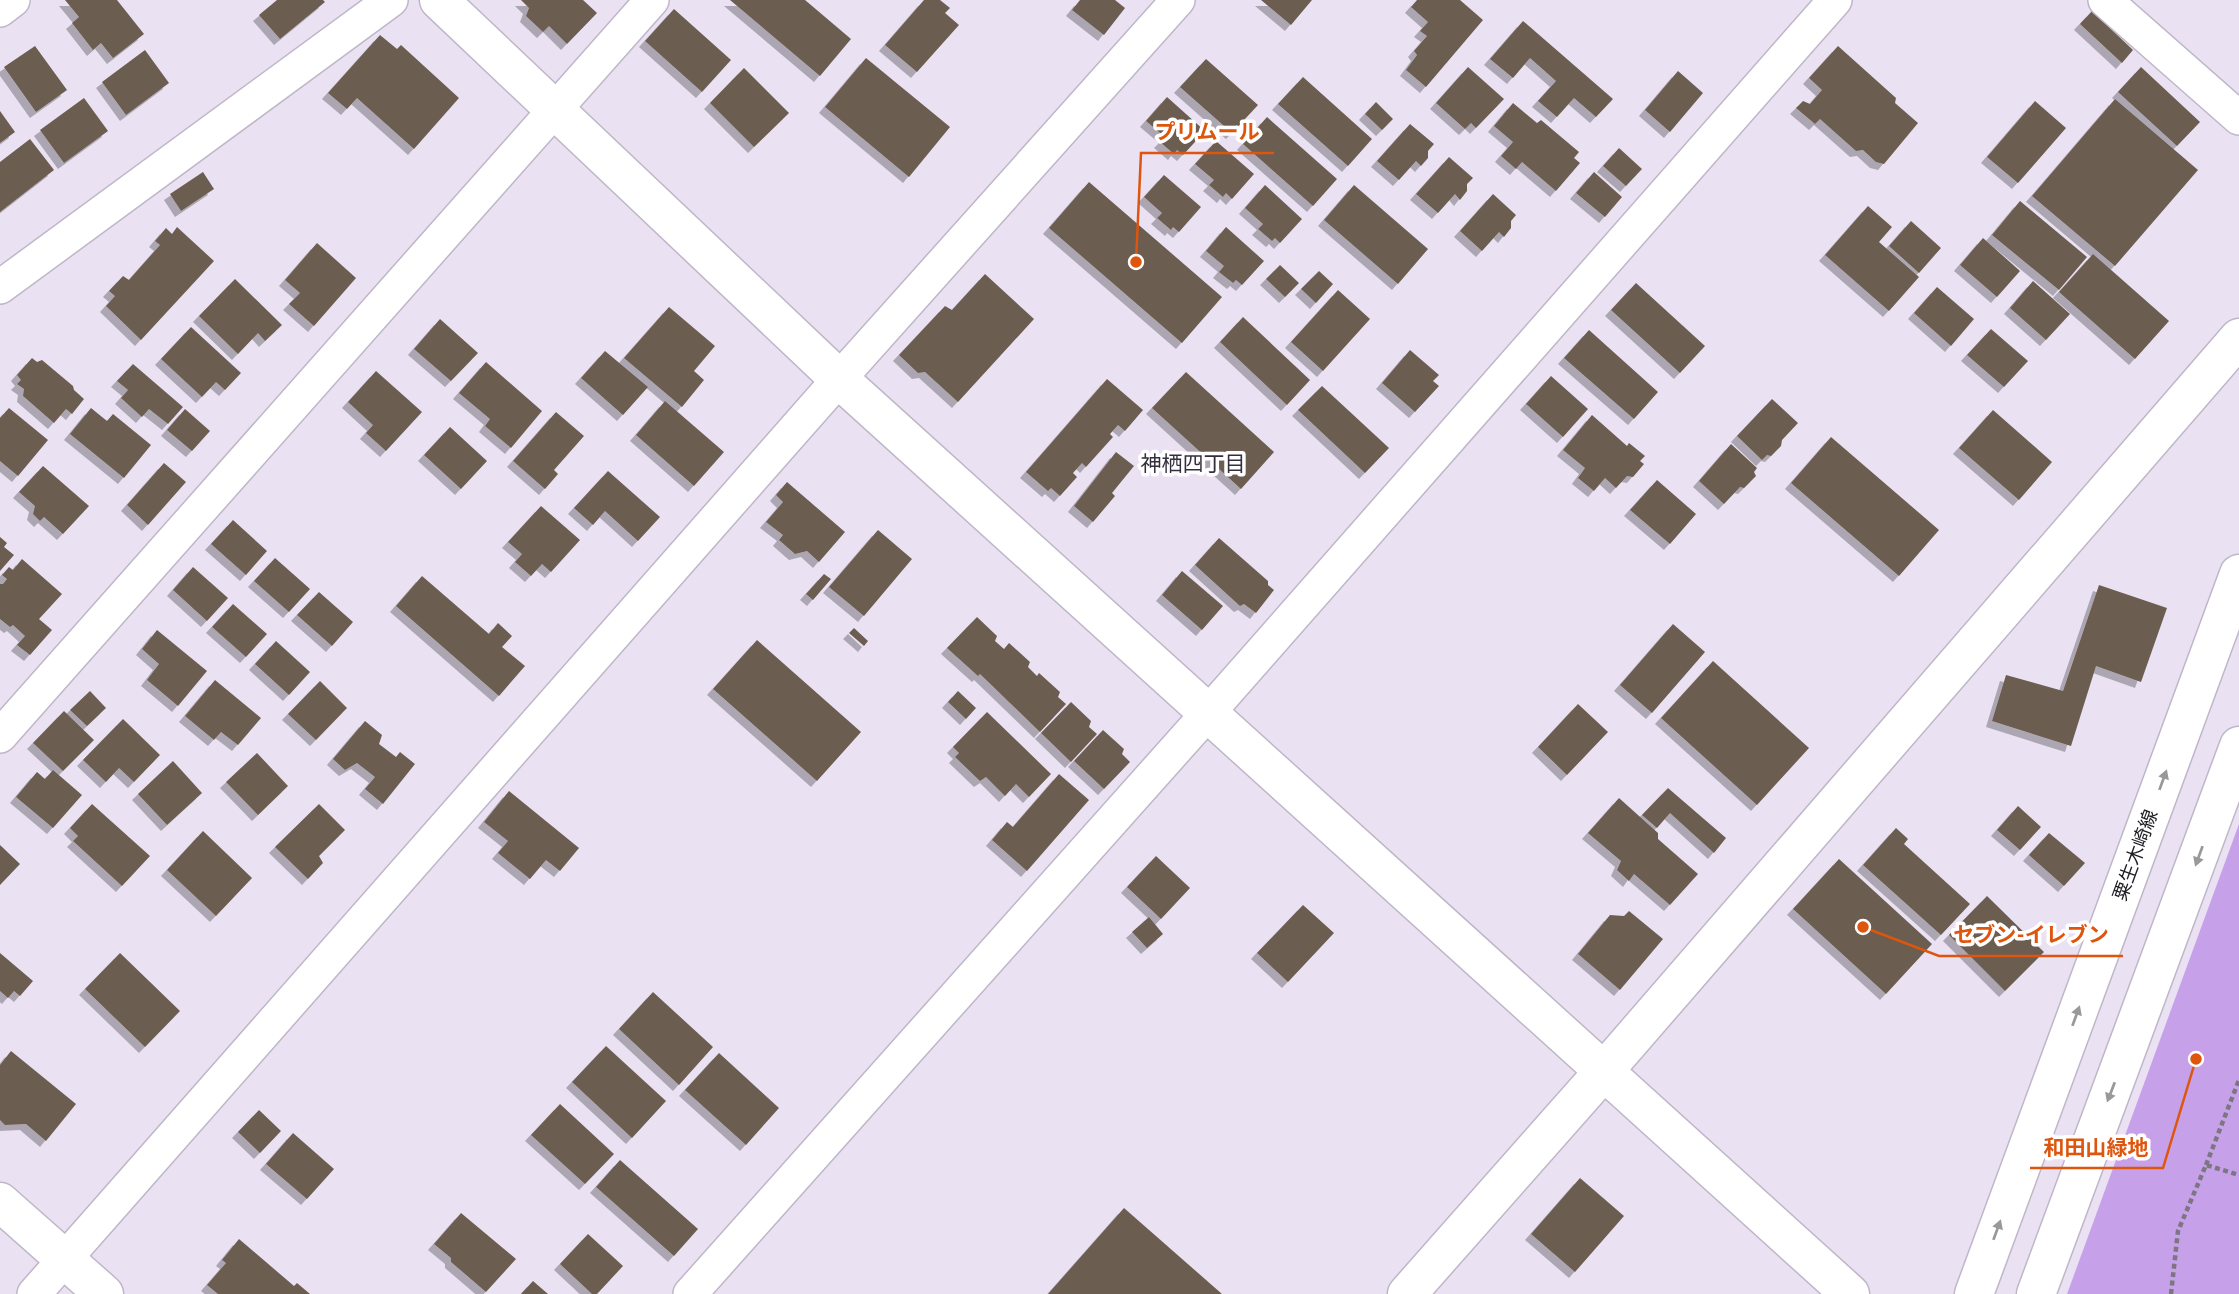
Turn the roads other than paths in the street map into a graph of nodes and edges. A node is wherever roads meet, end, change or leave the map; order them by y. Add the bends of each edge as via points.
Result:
1 (13, 0) edge
2 (391, 0) edge
3 (439, 0) edge
4 (652, 0) edge
5 (1178, 0) edge
6 (1835, 0) edge
7 (2105, 0) edge
8 (0, 10) edge
9 (554, 111) junction
10 (2239, 118) edge
11 (4, 277) edge
12 (2239, 338) edge
13 (839, 379) junction
14 (2239, 574) edge
15 (1208, 713) junction
16 (0, 736) edge
17 (2239, 746) edge
18 (1604, 1071) junction
19 (0, 1202) edge
20 (65, 1259) junction
21 (34, 1294) edge
22 (104, 1294) edge
23 (690, 1294) edge
24 (1407, 1294) edge
25 (1850, 1294) edge
26 (1974, 1294) edge
27 (2036, 1294) edge

1 - 8 street
2 - 11 street
3 - 9 street
4 - 9 street
5 - 13 street
6 - 15 street
7 - 10 street
9 - 13 street
9 - 16 street
12 - 18 street
13 - 15 street
13 - 20 street
26 -> 14 street, 粟生木崎線
15 - 18 street
15 - 23 street
17 -> 27 street
18 - 24 street
18 - 25 street
19 - 20 street
20 - 21 street
20 - 22 street

